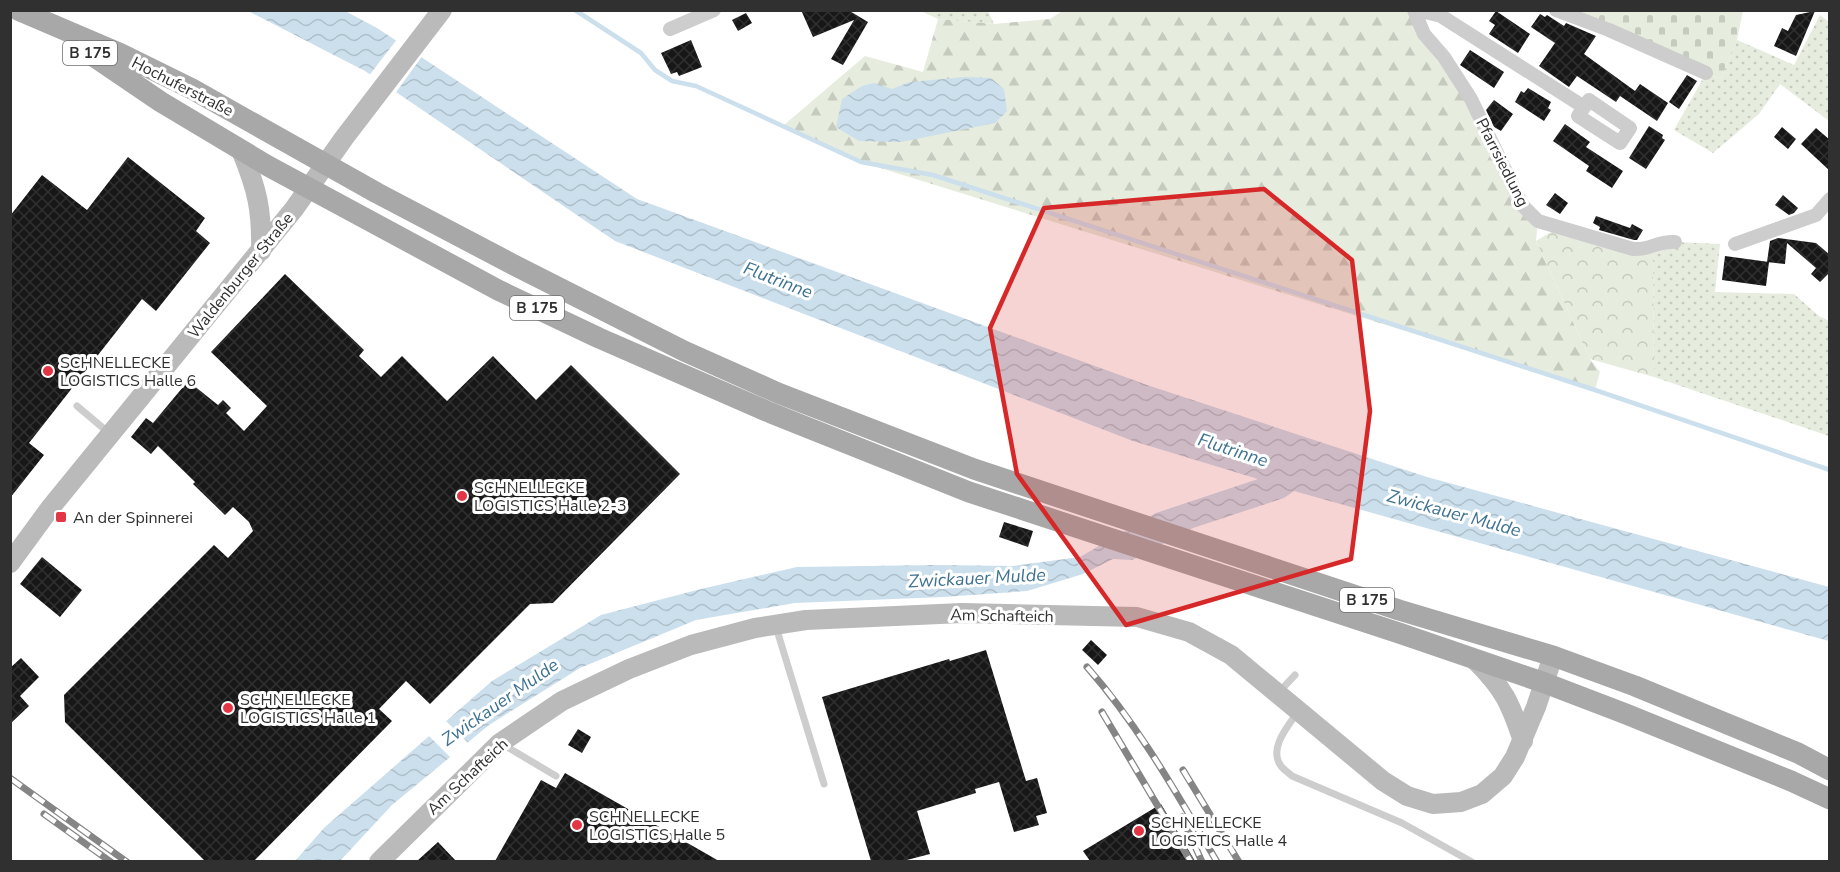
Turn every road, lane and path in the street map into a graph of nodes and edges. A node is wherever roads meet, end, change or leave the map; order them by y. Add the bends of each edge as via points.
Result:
1 (442, 10) edge
2 (714, 10) edge
3 (1416, 10) edge
4 (1556, 10) edge
5 (26, 14) edge
6 (670, 29) dead end
7 (1706, 73) dead end
8 (1584, 107) dead end
9 (241, 150) junction
10 (327, 164) junction
11 (309, 189) junction
12 (1830, 198) edge
13 (1674, 242) dead end
14 (1735, 244) dead end
15 (261, 251) junction
16 (77, 406) dead end
17 (111, 434) junction
18 (10, 563) edge
19 (775, 625) junction
20 (1553, 656) junction
21 (1475, 660) junction
22 (1295, 675) dead end
23 (1545, 683) junction
24 (1278, 693) junction
25 (1299, 710) junction
26 (1522, 741) junction
27 (500, 742) junction
28 (1830, 770) edge
29 (556, 776) dead end
30 (824, 784) dead end
31 (1830, 799) edge
32 (380, 861) edge
33 (1472, 861) edge

1 - 10 street, Waldenburger Straße
2 - 6 street
3 - 8 street, Pfarrsiedlung via 1441,16
3 - 13 street, Pfarrsiedlung via 1424,34 1471,99 1522,205 1538,221 1633,249 1646,250 1661,242
4 - 7 street
5 - 9 main road, Hochuferstraße / B 175
5 - 10 main road, Hochuferstraße / B 175 via 182,84
9 - 11 main road, Hochuferstraße / B 175
9 - 15 street via 259,205
10 - 11 street, Waldenburger Straße
10 - 20 main road, B 175 via 512,264 737,375 875,432 1182,539
11 - 15 street, Waldenburger Straße
11 - 21 main road, B 175 via 498,290 771,413 969,492
12 - 14 street via 1816,215
15 - 17 street, Waldenburger Straße
16 - 17 lane
17 - 18 street, Waldenburger Straße
19 - 24 street, Am Schafteich via 806,620 962,613 1137,617 1189,632 1231,655
19 - 27 street, Am Schafteich via 692,645 629,669 562,701
19 - 30 lane
20 - 23 street, Am Schafteich
20 - 28 main road, B 175 via 1798,753
21 - 23 main road, B 175
21 - 26 street via 1505,695
22 - 24 lane
23 - 26 street, Am Schafteich
23 - 31 main road, B 175
24 - 25 street, Am Schafteich
25 - 26 street, Am Schafteich via 1383,781 1407,796 1433,804 1461,802 1482,794 1503,776
25 - 33 lane via 1277,748 1279,765 1292,776 1402,823
27 - 29 lane
27 - 32 street, Am Schafteich

